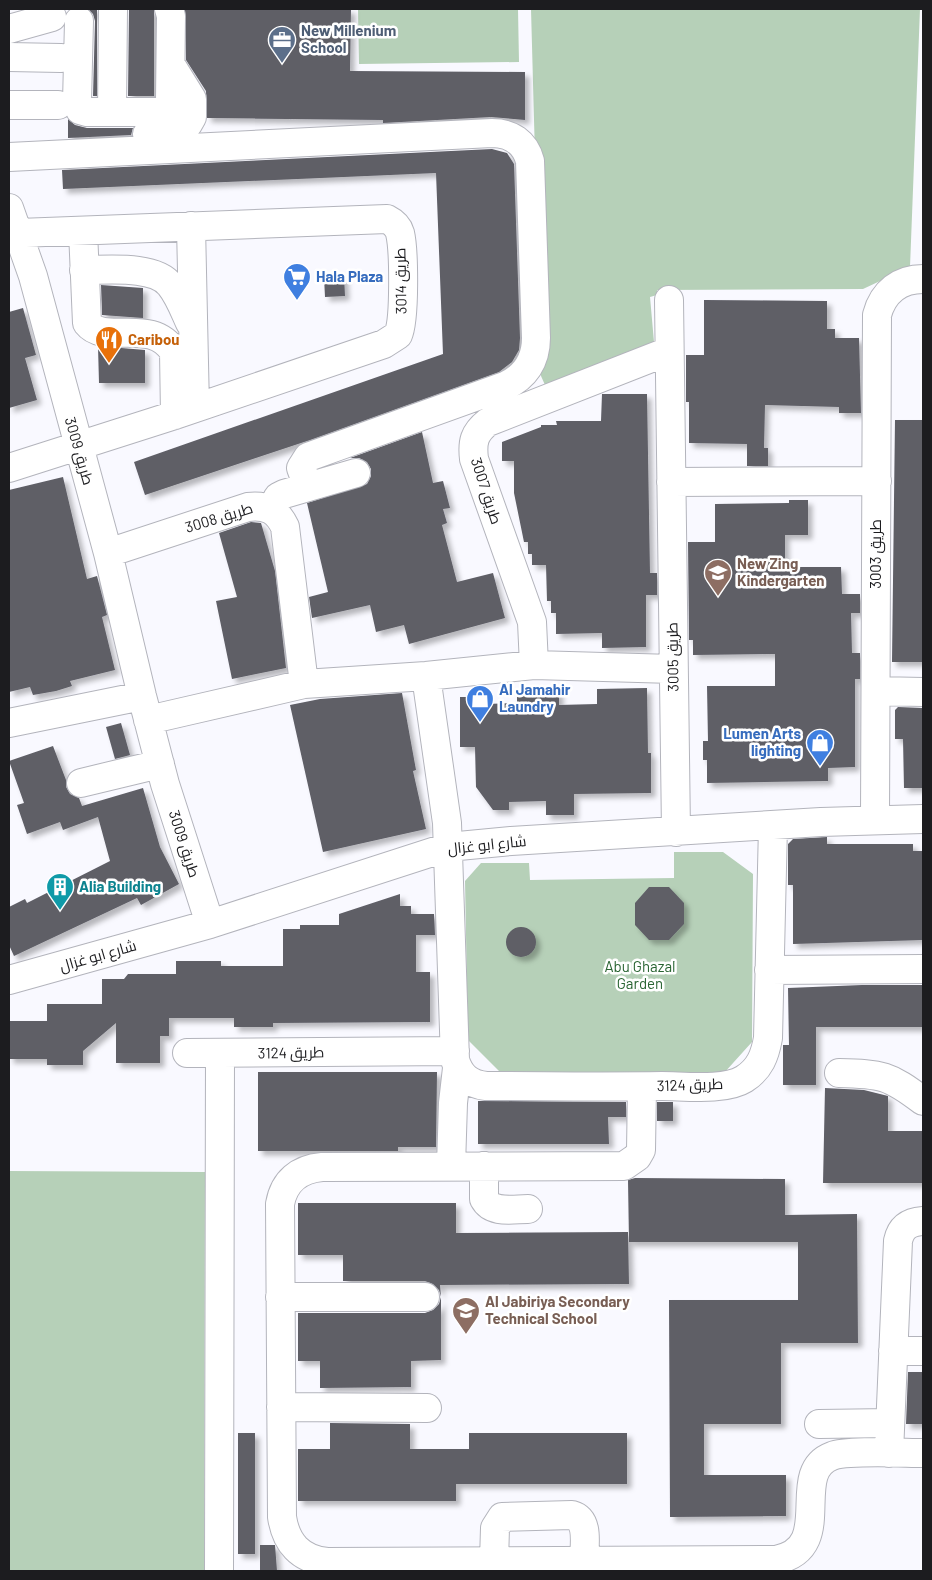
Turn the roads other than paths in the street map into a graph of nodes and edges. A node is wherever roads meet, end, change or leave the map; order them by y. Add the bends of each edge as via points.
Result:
1 (113, 9) edge
2 (170, 9) edge
3 (52, 17) dead end
4 (79, 21) dead end
5 (9, 29) edge
6 (9, 57) edge
7 (61, 58) dead end
8 (171, 65) junction
9 (9, 85) edge
10 (9, 98) edge
11 (9, 105) edge
12 (58, 105) dead end
13 (112, 112) junction
14 (9, 144) edge
15 (9, 157) edge
16 (9, 208) edge
17 (191, 226) junction
18 (83, 231) junction
19 (19, 233) junction
20 (84, 270) junction
21 (923, 279) edge
22 (669, 300) dead end
23 (193, 332) junction
24 (669, 351) junction
25 (185, 412) junction
26 (78, 447) junction
27 (9, 468) edge
28 (356, 473) dead end
29 (877, 481) junction
30 (671, 482) junction
31 (308, 487) junction
32 (272, 509) junction
33 (108, 553) junction
34 (534, 665) junction
35 (673, 669) junction
36 (426, 676) junction
37 (304, 684) junction
38 (876, 691) junction
39 (923, 692) edge
40 (145, 708) junction
41 (9, 723) edge
42 (160, 764) junction
43 (81, 783) dead end
44 (875, 819) junction
45 (923, 819) edge
46 (773, 826) junction
47 (676, 832) junction
48 (448, 847) junction
49 (210, 924) junction
50 (923, 969) edge
51 (769, 970) junction
52 (9, 980) edge
53 (187, 1053) dead end
54 (220, 1053) junction
55 (456, 1060) junction
56 (839, 1073) dead end
57 (642, 1087) junction
58 (923, 1101) edge
59 (451, 1166) junction
60 (484, 1166) junction
61 (528, 1209) dead end
62 (923, 1222) edge
63 (280, 1297) junction
64 (425, 1297) dead end
65 (893, 1351) junction
66 (923, 1351) edge
67 (281, 1407) junction
68 (427, 1408) dead end
69 (890, 1423) junction
70 (819, 1424) dead end
71 (889, 1453) junction
72 (923, 1453) edge
73 (584, 1561) junction
74 (483, 1565) edge
75 (219, 1571) edge

1 - 13 street
2 - 8 street
3 - 5 street
4 - 13 street via 78,106 87,112
6 - 7 street
8 - 13 street via 170,103 165,110
8 - 14 street via 192,99 192,118 184,128 174,132
9 - 10 street
11 - 12 street
15 - 31 street via 492,133 507,135 522,144 530,161 536,338 536,349 528,367 514,382 505,386 308,456 301,468
16 - 19 street, طريق 3009
17 - 18 street, طريق 3014
17 - 23 street
17 - 25 street, طريق 3014 via 387,219 393,222 400,234 402,319 398,335 384,344
18 - 19 street, طريق 3014
18 - 20 street
19 - 26 street, طريق 3009
20 - 23 street via 145,271 160,276 171,285
20 - 25 street via 86,317 91,328 153,334 169,344 174,352
21 - 29 street, طريق 3003 via 900,284 880,303
22 - 24 street, طريق 3005
23 - 25 street
24 - 30 street, طريق 3005
24 - 34 street, طريق 3007 via 488,422 472,443 474,459 532,622
25 - 26 street, طريق 3014
26 - 27 street, طريق 3014
26 - 33 street, طريق 3009
28 - 31 street
29 - 30 street
29 - 38 street, طريق 3003
30 - 35 street, طريق 3005
31 - 32 street via 278,497
32 - 33 street, طريق 3008 via 248,507
32 - 37 street, طريق 3008 via 285,527
33 - 40 street, طريق 3009
34 - 35 street
34 - 36 street
35 - 47 street, طريق 3005
36 - 37 street
36 - 48 street via 445,795
37 - 40 street
38 - 39 street
38 - 44 street, طريق 3003
40 - 41 street
40 - 42 street, طريق 3009
42 - 43 street
42 - 49 street, طريق 3009
44 - 45 street, شارع ابو غزال
44 - 46 street, شارع ابو غزال
46 - 47 street, شارع ابو غزال
46 - 51 street, طريق 3124
47 - 48 street, شارع ابو غزال
48 - 49 street, شارع ابو غزال
48 - 55 street
49 - 52 street, شارع ابو غزال
50 - 51 street
51 - 57 street, طريق 3124 via 768,1038 764,1056 756,1069 744,1080 724,1086
53 - 54 street, طريق 3124
54 - 55 street, طريق 3124
54 - 75 street
55 - 57 street, طريق 3124 via 469,1082 486,1086
55 - 59 street
56 - 58 street via 884,1076
57 - 60 street via 642,1143 637,1157 624,1166
59 - 60 street
59 - 63 street via 322,1167 297,1174 285,1187 280,1204
60 - 61 street via 484,1199 490,1207
62 - 65 street via 909,1224 899,1234
63 - 64 street
63 - 67 street
65 - 66 street
65 - 69 street
67 - 68 street
67 - 74 street via 284,1528 288,1539 301,1554 327,1562
69 - 70 street
69 - 71 street
71 - 72 street
71 - 73 street via 838,1454 818,1466 812,1481 807,1536 799,1549 785,1558
73 - 74 street
73 - 74 street via 581,1519 572,1515 502,1517 494,1528

